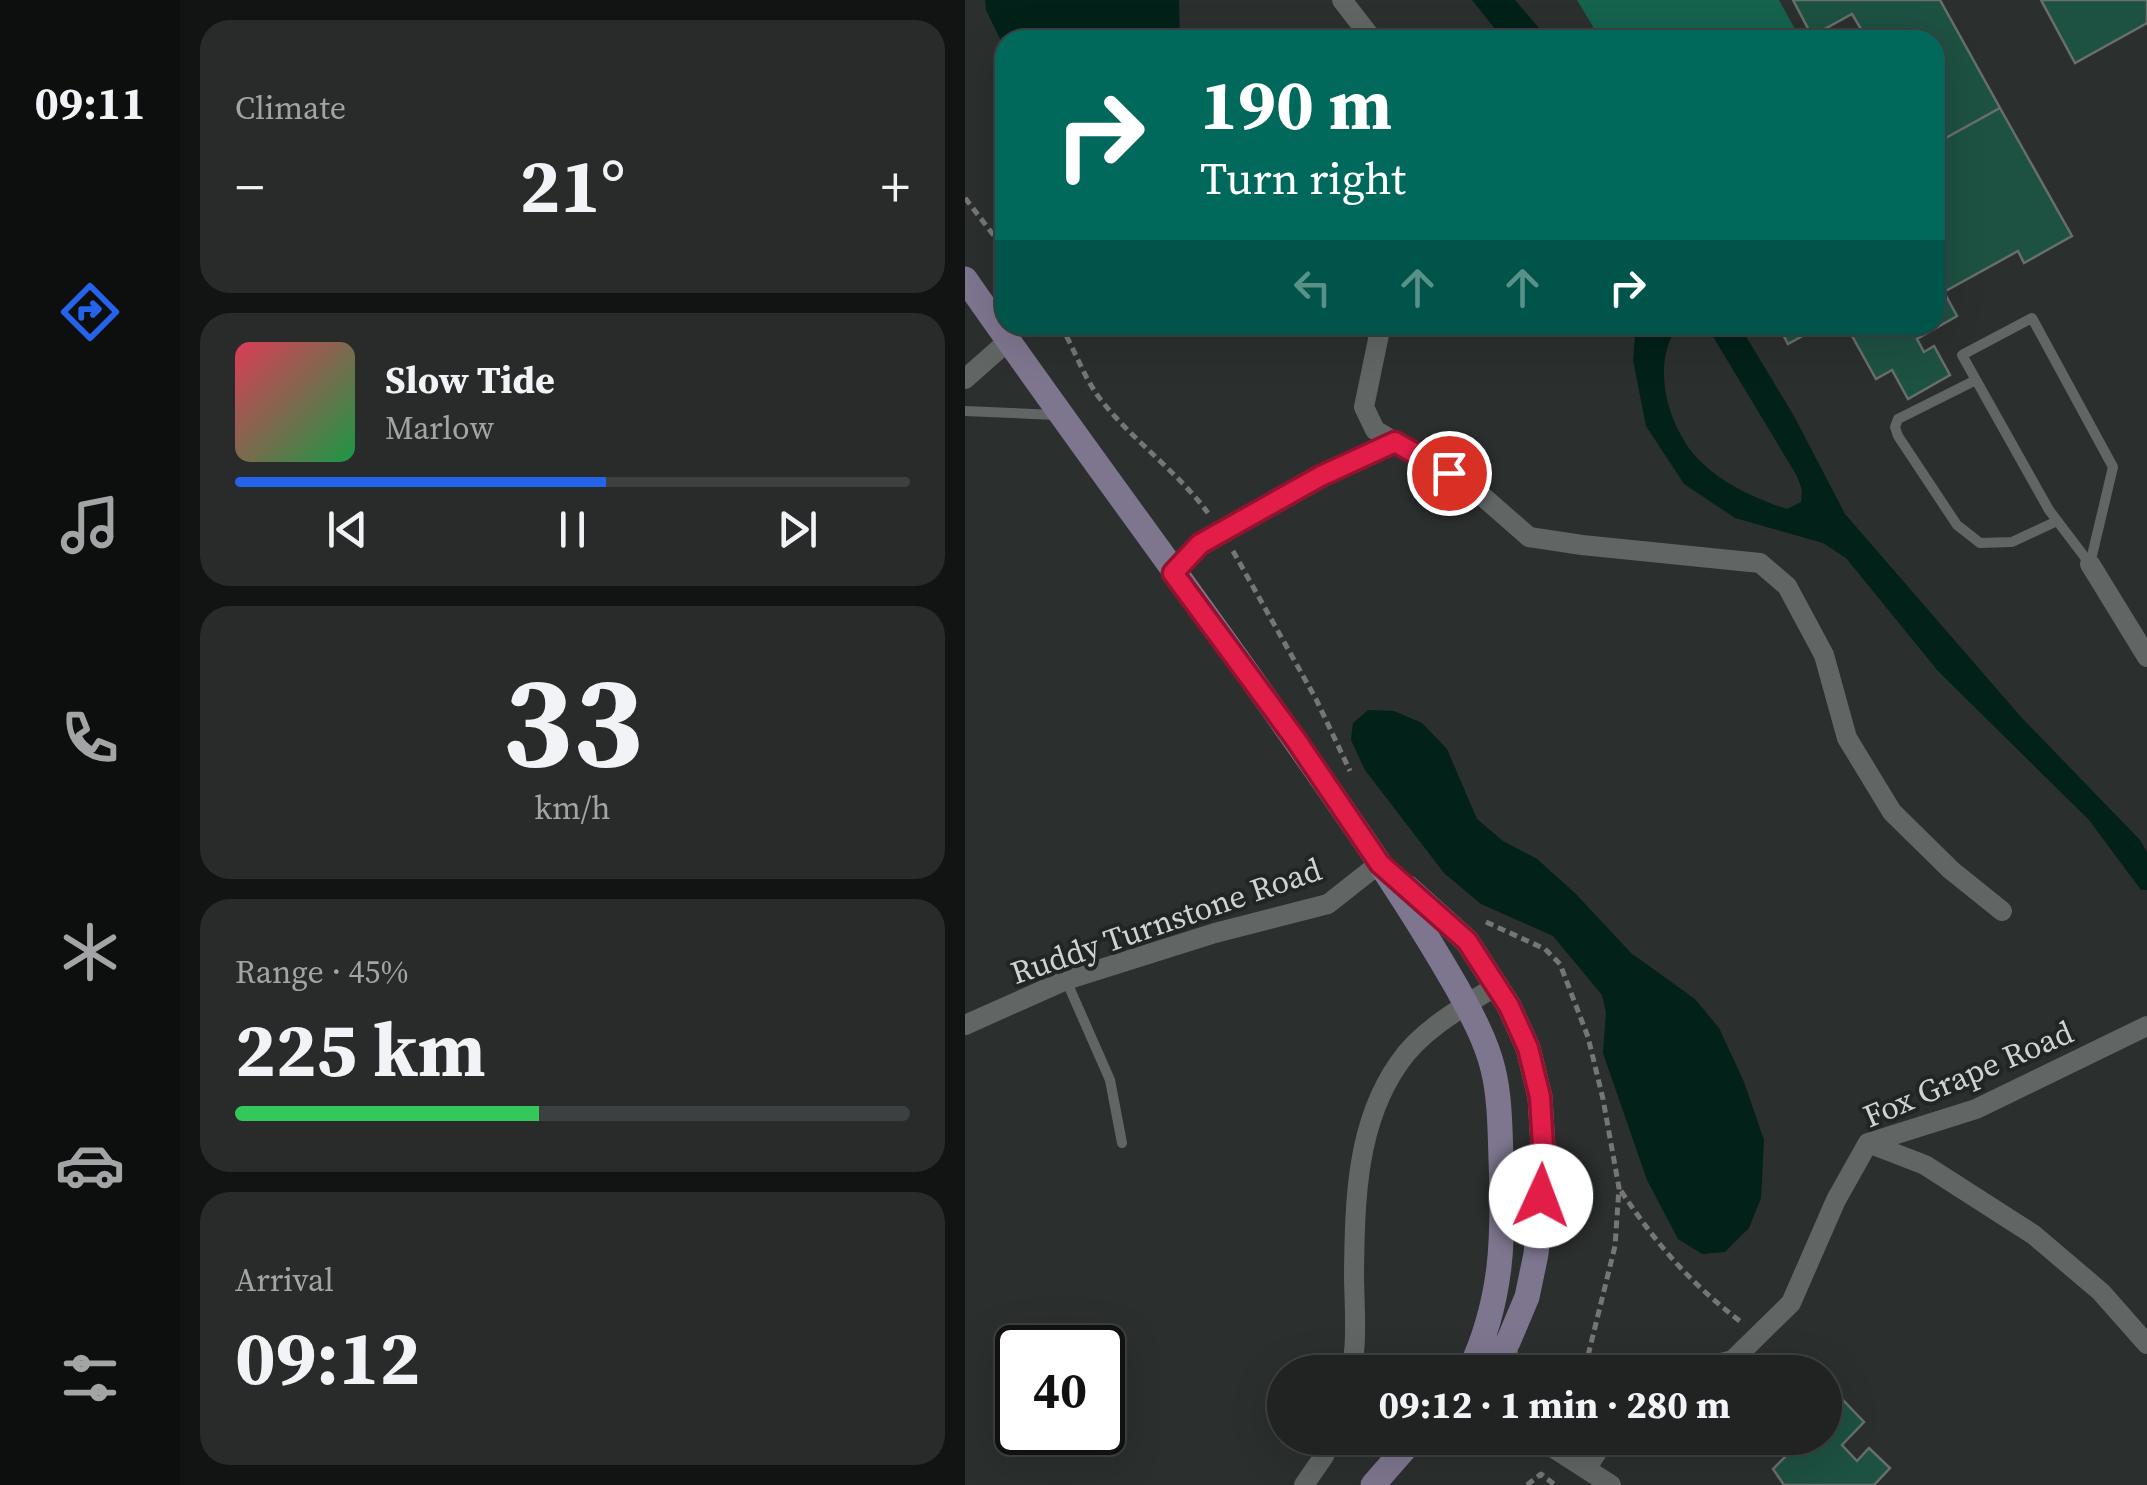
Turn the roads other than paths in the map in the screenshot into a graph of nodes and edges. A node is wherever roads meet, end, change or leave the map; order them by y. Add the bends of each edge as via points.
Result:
1 (1341, 0) edge
2 (1365, 30) edge
3 (965, 278) edge
4 (995, 321) edge
5 (1005, 335) edge
6 (1379, 335) edge
7 (1009, 341) junction
8 (965, 379) edge
9 (1977, 380) junction
10 (965, 412) edge
11 (1061, 415) junction
12 (1395, 442) junction
13 (2057, 521) junction
14 (2090, 564) junction
15 (1173, 573) junction
16 (2147, 658) edge
17 (1380, 864) junction
18 (2002, 911) dead end
19 (1066, 980) junction
20 (1495, 986) junction
21 (1467, 1005) junction
22 (965, 1025) edge
23 (2147, 1026) edge
24 (1123, 1143) dead end
25 (1868, 1143) junction
26 (1508, 1342) junction
27 (2147, 1344) edge
28 (1351, 1355) edge
29 (1477, 1355) edge
30 (1496, 1355) edge
31 (1508, 1355) edge
32 (1738, 1355) edge
33 (1323, 1455) edge
34 (1399, 1455) edge
35 (1565, 1455) edge
36 (1595, 1455) edge
37 (1586, 1469) junction
38 (1304, 1485) edge
39 (1373, 1485) edge
40 (1611, 1485) edge

1 - 2 street
3 - 4 street
5 - 7 street
6 - 12 street via 1364,407 1375,430
7 - 8 street
7 - 11 street
9 - 13 lane
9 - 13 lane via 1898,419 1898,436 1957,524 1980,543 2012,542
9 - 14 lane via 1962,354 2032,318 2113,468
10 - 11 lane
11 - 15 street
12 - 15 street via 1222,531
12 - 18 street via 1473,487 1529,536 1761,563 1787,586 1824,655 1847,738 1892,812
13 - 14 lane
14 - 16 street
15 - 17 street
17 - 19 street, Ruddy Turnstone Road via 1329,904
17 - 20 street via 1467,941
17 - 21 street
19 - 22 street, Ruddy Turnstone Road
19 - 24 lane via 1110,1080
20 - 21 street
20 - 26 street via 1528,1048 1540,1097 1544,1163 1536,1254
21 - 28 street via 1399,1062 1369,1124 1355,1218
21 - 29 street via 1493,1068 1503,1226 1495,1300
23 - 25 street, Fox Grape Road via 1976,1110
25 - 27 street via 1925,1165 2035,1235 2101,1292
25 - 32 street, Fox Grape Road via 1791,1303
26 - 30 street
26 - 31 street
33 - 38 street
34 - 39 street
35 - 37 street
36 - 37 street
37 - 40 street

